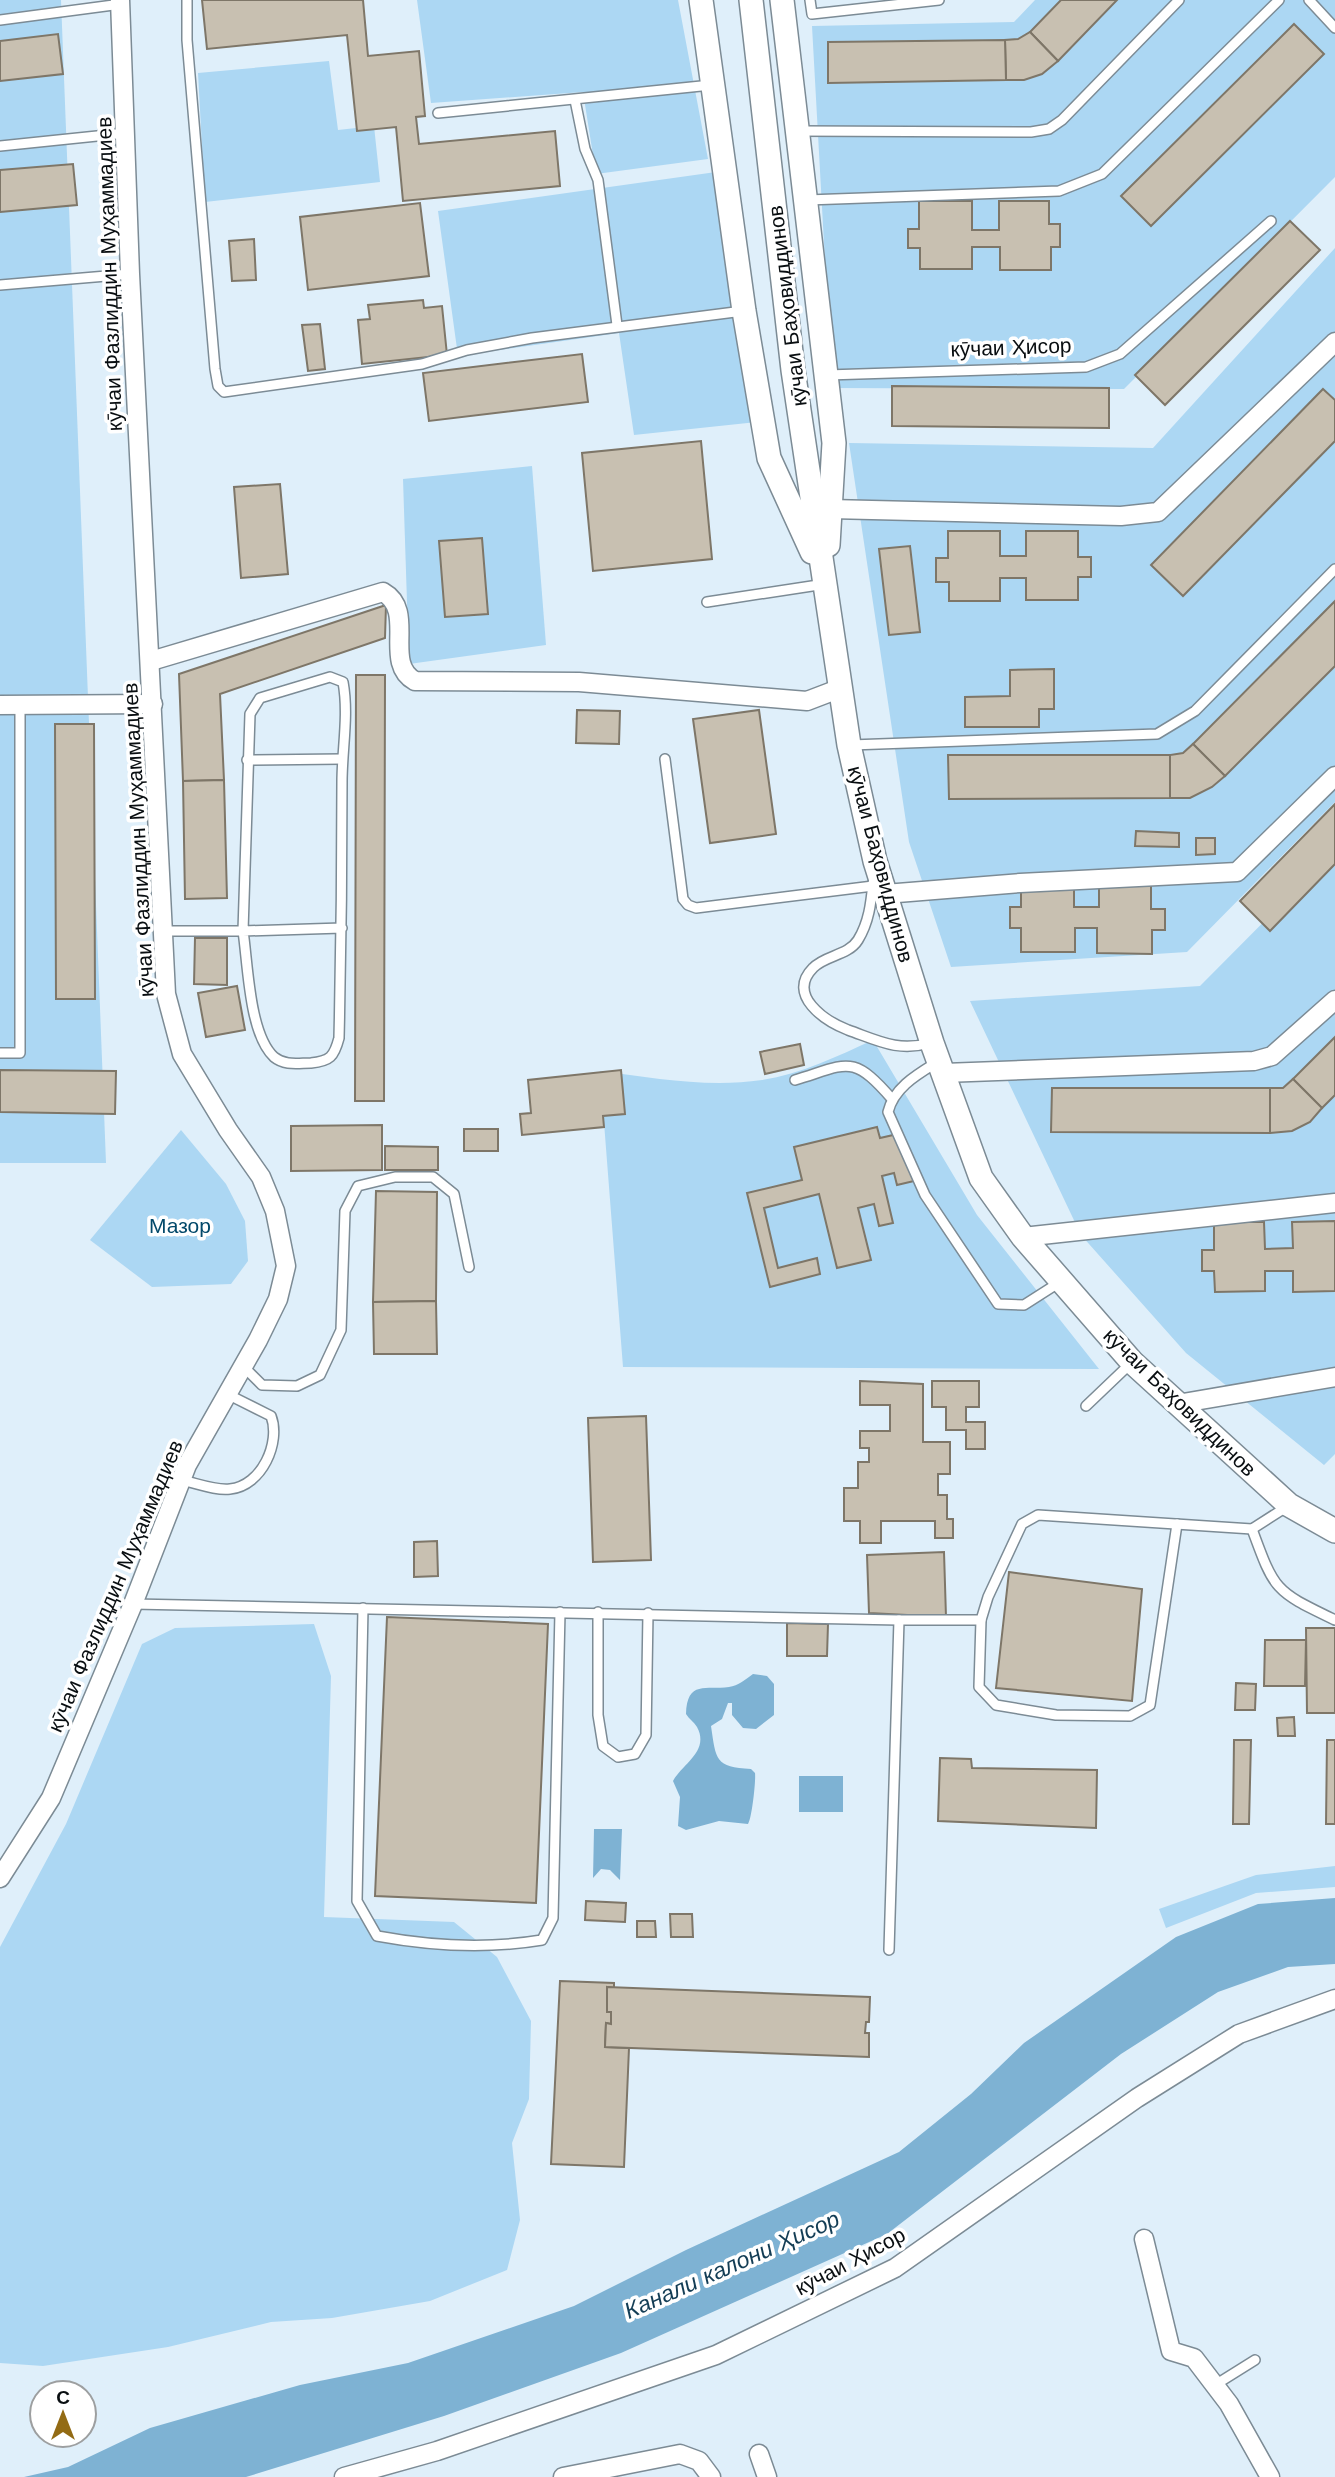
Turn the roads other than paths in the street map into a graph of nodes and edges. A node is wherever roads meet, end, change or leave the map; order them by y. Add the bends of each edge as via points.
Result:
1 (187, 0) edge
2 (702, 0) edge
3 (751, 0) edge
4 (782, 0) edge
5 (810, 0) edge
6 (939, 0) edge
7 (1179, 0) edge
8 (1279, 0) edge
9 (1309, 0) edge
10 (121, 2) edge
11 (0, 20) edge
12 (1335, 27) edge
13 (713, 84) junction
14 (575, 100) junction
15 (438, 113) dead end
16 (797, 131) junction
17 (126, 133) junction
18 (0, 146) edge
19 (806, 200) junction
20 (1271, 221) dead end
21 (130, 274) junction
22 (0, 285) edge
23 (744, 311) junction
24 (617, 326) junction
25 (1335, 342) edge
26 (826, 375) junction
27 (830, 509) junction
28 (1335, 569) edge
29 (827, 583) junction
30 (706, 602) dead end
31 (151, 661) junction
32 (841, 688) junction
33 (153, 704) junction
34 (0, 705) edge
35 (20, 705) junction
36 (849, 745) junction
37 (342, 759) junction
38 (665, 759) dead end
39 (247, 760) junction
40 (1335, 776) edge
41 (879, 890) junction
42 (342, 928) junction
43 (161, 930) junction
44 (243, 931) junction
45 (1335, 1000) edge
46 (0, 1053) edge
47 (939, 1059) junction
48 (795, 1080) dead end
49 (891, 1099) junction
50 (1335, 1203) edge
51 (1023, 1237) junction
52 (469, 1267) dead end
53 (1060, 1282) junction
54 (1132, 1362) junction
55 (243, 1366) junction
56 (1335, 1377) edge
57 (226, 1393) junction
58 (1177, 1404) junction
59 (1086, 1406) dead end
60 (181, 1480) junction
61 (1289, 1505) junction
62 (1177, 1524) junction
63 (1252, 1530) junction
64 (1335, 1531) edge
65 (133, 1604) junction
66 (363, 1608) junction
67 (560, 1612) junction
68 (598, 1612) junction
69 (648, 1613) junction
70 (900, 1620) junction
71 (981, 1620) junction
72 (1335, 1620) edge
73 (0, 1878) edge
74 (889, 1950) dead end
75 (1335, 1998) edge
76 (1144, 2239) dead end
77 (1255, 2360) dead end
78 (1214, 2385) junction
79 (759, 2454) dead end
80 (763, 2475) edge
81 (344, 2477) edge
82 (563, 2477) edge
83 (711, 2477) edge
84 (1270, 2477) edge

1 - 24 lane via 215,369 224,392 422,364 467,350
2 - 13 street
3 - 29 street, кӯчаи Баҳовиддинов via 793,370
4 - 16 street
5 - 6 lane via 812,14
7 - 16 lane via 1089,95 1049,129
8 - 19 lane via 1102,174 1059,191
9 - 12 lane
10 - 11 lane
10 - 17 street, кӯчаи Фазлиддин Муҳаммадиев
13 - 14 lane
13 - 23 street
14 - 15 lane
14 - 24 lane via 585,149 598,180
16 - 19 street
17 - 18 lane
17 - 21 street, кӯчаи Фазлиддин Муҳаммадиев
19 - 26 street
20 - 26 lane, кӯчаи Ҳисор via 1120,354 1086,367
21 - 22 lane
21 - 31 street, кӯчаи Фазлиддин Муҳаммадиев
23 - 24 lane
23 - 29 street via 769,458
25 - 27 street via 1158,513
26 - 27 street via 834,443
27 - 29 street
28 - 36 lane via 1195,711 1157,734
29 - 30 lane
29 - 32 street, кӯчаи Баҳовиддинов
31 - 32 street via 383,592 399,608 401,667 415,681 579,682 807,701
31 - 33 street, кӯчаи Фазлиддин Муҳаммадиев
32 - 36 street, кӯчаи Баҳовиддинов
33 - 35 street
33 - 43 street, кӯчаи Фазлиддин Муҳаммадиев
34 - 35 street
35 - 46 lane via 20,1053
36 - 41 street, кӯчаи Баҳовиддинов
37 - 39 lane
37 - 39 lane via 346,701 343,681 330,677 260,698 250,714
37 - 42 lane
38 - 41 lane via 683,899 688,905 696,908
39 - 44 lane
40 - 41 street via 1237,872
41 - 47 street, кӯчаи Баҳовиддинов
41 - 47 lane via 857,942 813,968 805,980 806,999 835,1024
42 - 44 lane
42 - 44 lane via 339,1038 334,1056 302,1063 280,1060 264,1042 256,1022
43 - 44 lane
43 - 55 street, кӯчаи Фазлиддин Муҳаммадиев via 166,994 182,1054 261,1177 275,1211 286,1266 278,1299
45 - 47 street via 1272,1056 1254,1061
47 - 49 lane
47 - 51 street, кӯчаи Баҳовиддинов via 981,1178
48 - 49 lane via 855,1066 869,1073
49 - 53 lane via 888,1112 925,1195 998,1304 1024,1305
50 - 51 street
51 - 53 street, кӯчаи Баҳовиддинов
52 - 55 lane via 454,1194 433,1177 395,1177 358,1186 345,1211 341,1330 320,1375 297,1386 262,1385
53 - 54 street, кӯчаи Баҳовиддинов
54 - 58 street, кӯчаи Баҳовиддинов
54 - 59 lane
55 - 57 street, кӯчаи Фазлиддин Муҳаммадиев
56 - 58 street
57 - 60 street, кӯчаи Фазлиддин Муҳаммадиев
57 - 60 lane via 271,1416 276,1430 266,1463 247,1483 230,1489
58 - 61 street, кӯчаи Баҳовиддинов
60 - 65 street, кӯчаи Фазлиддин Муҳаммадиев
61 - 63 lane
61 - 64 street, кӯчаи Баҳовиддинов
62 - 63 lane
62 - 71 lane via 1038,1515 1022,1524
62 - 71 lane via 1150,1705 1130,1716 1056,1715 996,1705 979,1687
63 - 72 lane via 1277,1588
65 - 66 lane
65 - 73 street, кӯчаи Фазлиддин Муҳаммадиев via 51,1798
66 - 67 lane
66 - 67 lane via 357,1901 377,1936 417,1944 509,1945 542,1940 553,1918
67 - 68 lane
68 - 69 lane
68 - 69 lane via 598,1715 603,1746 618,1756 635,1754 646,1735
69 - 70 lane
70 - 71 lane
70 - 74 lane
75 - 81 street, кӯчаи Ҳисор via 1240,2034 1136,2098 895,2267 716,2355 437,2451
76 - 78 street via 1171,2351 1194,2358
77 - 78 lane
78 - 84 street
79 - 80 street
82 - 83 street via 680,2454 699,2461

